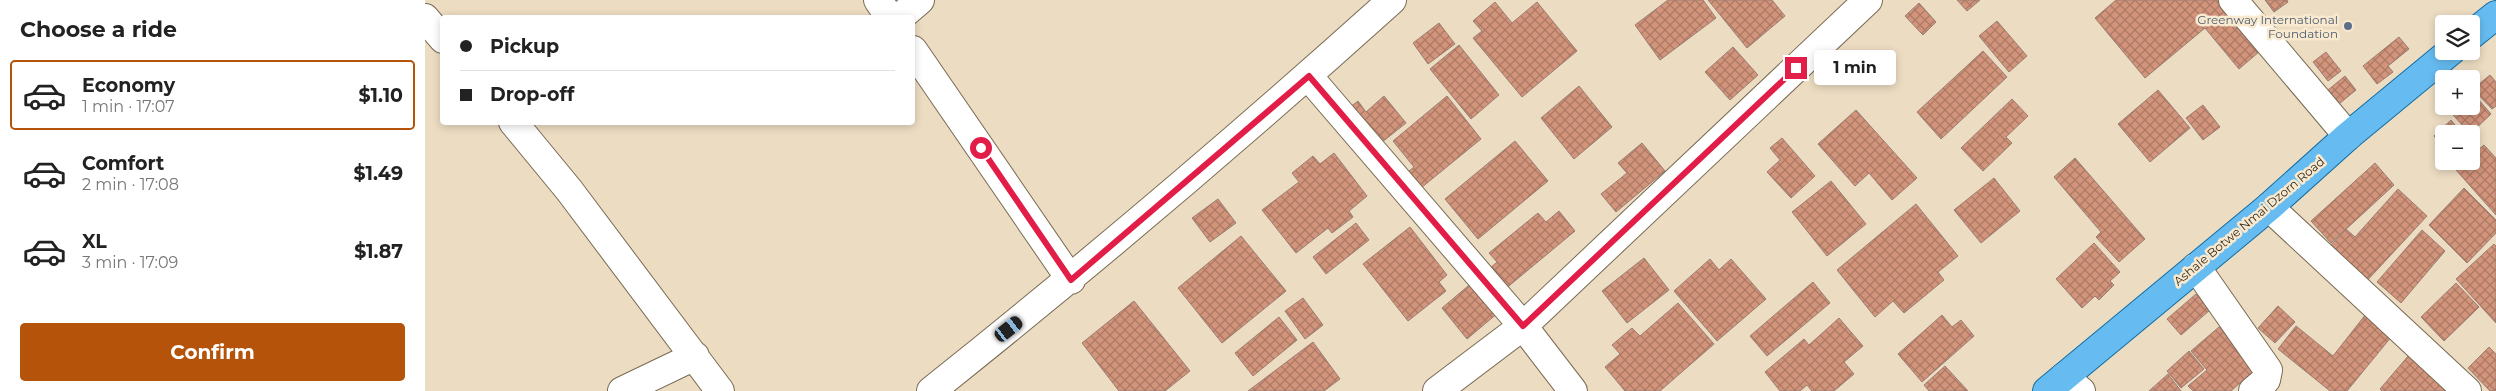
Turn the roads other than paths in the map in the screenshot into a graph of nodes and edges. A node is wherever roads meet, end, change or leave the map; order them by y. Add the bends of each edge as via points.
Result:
1 (878, 0) edge
2 (920, 0) edge
3 (1392, 0) edge
4 (1868, 0) edge
5 (2233, 0) edge
6 (888, 15) edge
7 (902, 15) edge
8 (2496, 15) edge
9 (425, 18) edge
10 (2480, 28) edge
11 (440, 36) edge
12 (915, 53) edge
13 (2440, 60) edge
14 (1309, 76) junction
15 (515, 125) edge
16 (2348, 136) junction
17 (2269, 207) junction
18 (2196, 267) junction
19 (1071, 280) junction
20 (1523, 326) junction
21 (695, 356) junction
22 (2064, 386) edge
23 (622, 391) edge
24 (720, 391) edge
25 (931, 391) edge
26 (1437, 391) edge
27 (1573, 391) edge
28 (2253, 391) edge
29 (2467, 391) edge

1 - 6 street
2 - 7 street
3 - 14 street
4 - 20 street
5 - 16 street
8 - 10 main road
9 - 11 street
12 - 19 street
13 - 16 main road, Ashale Botwe Nmai Dzorn Road
14 - 19 street
14 - 20 street
15 - 21 street
16 - 17 main road, Ashale Botwe Nmai Dzorn Road
17 - 18 main road, Ashale Botwe Nmai Dzorn Road
17 - 29 street
18 - 22 main road, Ashale Botwe Nmai Dzorn Road
18 - 28 street via 2268,370 2266,380
19 - 25 street
20 - 26 street
20 - 27 street
21 - 23 street
21 - 24 street

